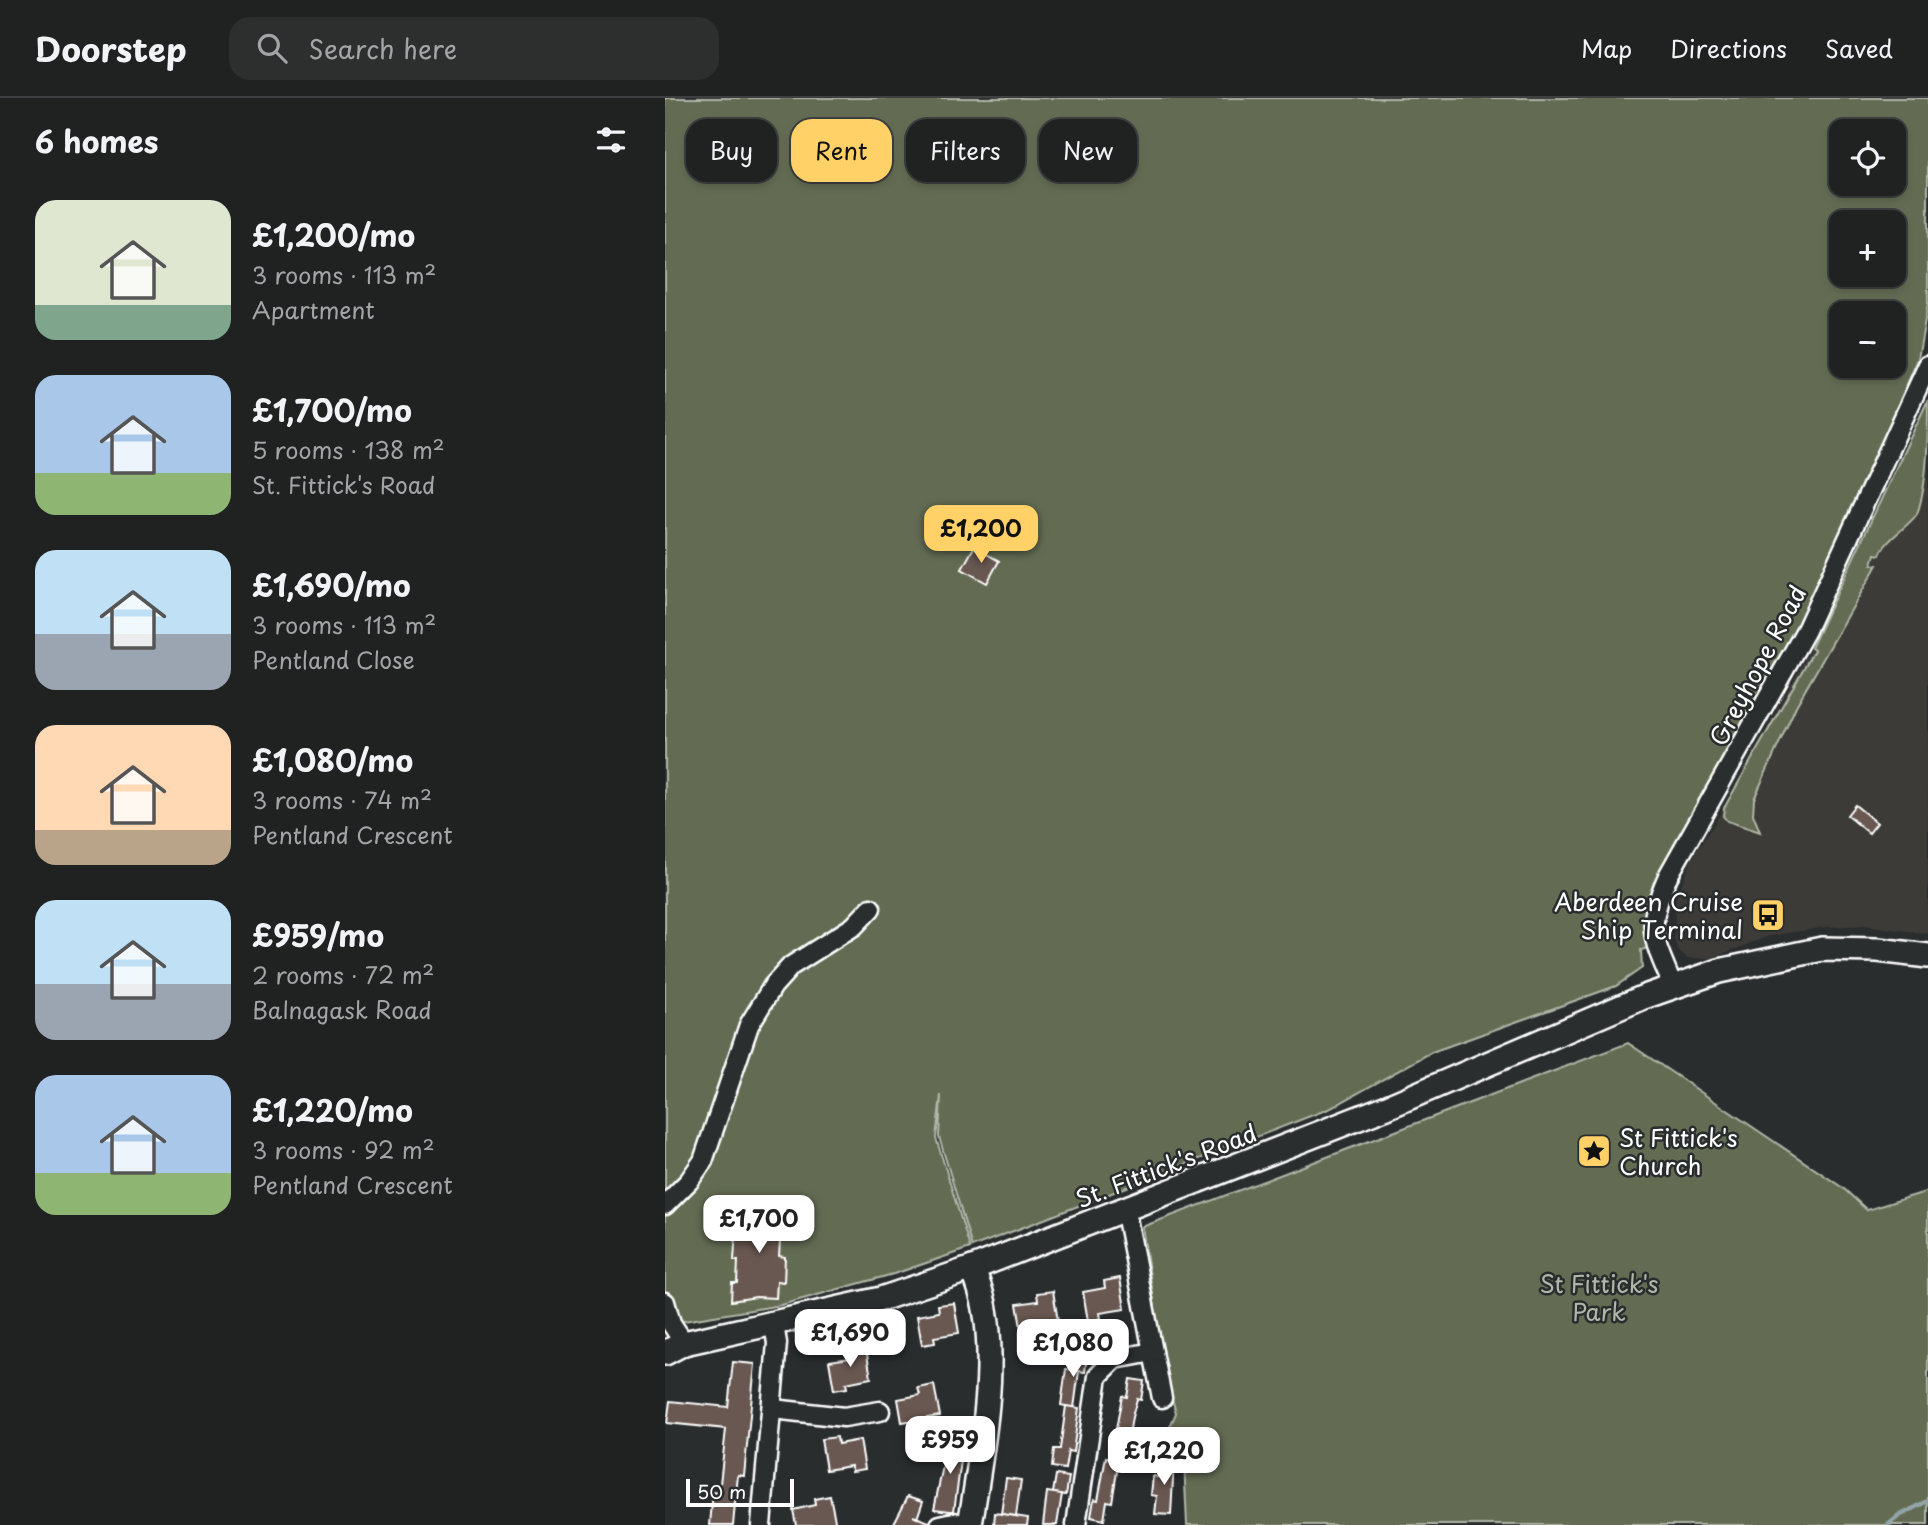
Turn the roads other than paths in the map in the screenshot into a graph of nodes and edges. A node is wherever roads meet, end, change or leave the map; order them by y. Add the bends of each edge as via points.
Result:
1 (1928, 365) edge
2 (871, 908) dead end
3 (1928, 956) edge
4 (1673, 986) junction
5 (665, 1205) edge
6 (1125, 1208) junction
7 (973, 1268) junction
8 (665, 1302) edge
9 (774, 1325) junction
10 (670, 1350) edge
11 (1153, 1352) junction
12 (1162, 1398) dead end
13 (772, 1409) junction
14 (880, 1411) dead end
15 (761, 1525) edge
16 (940, 1525) edge
17 (970, 1525) edge
18 (1076, 1525) edge

1 - 4 street, Greyhope Road via 1806,630 1656,903 1654,939
2 - 5 street via 854,926 791,966 773,986 749,1025 703,1161
3 - 4 street, St. Fittick's Road via 1865,949 1811,951
4 - 6 street, St. Fittick's Road via 1387,1107
6 - 7 street, St. Fittick's Road
6 - 11 street
7 - 9 street, St. Fittick's Road via 881,1299
7 - 17 street via 986,1310 988,1339 987,1402
8 - 10 street via 671,1323
9 - 10 street, St. Fittick's Road
9 - 13 street
11 - 12 street
11 - 18 street via 1115,1359 1098,1376
13 - 14 street via 843,1417
13 - 15 street
16 - 17 street via 954,1521

